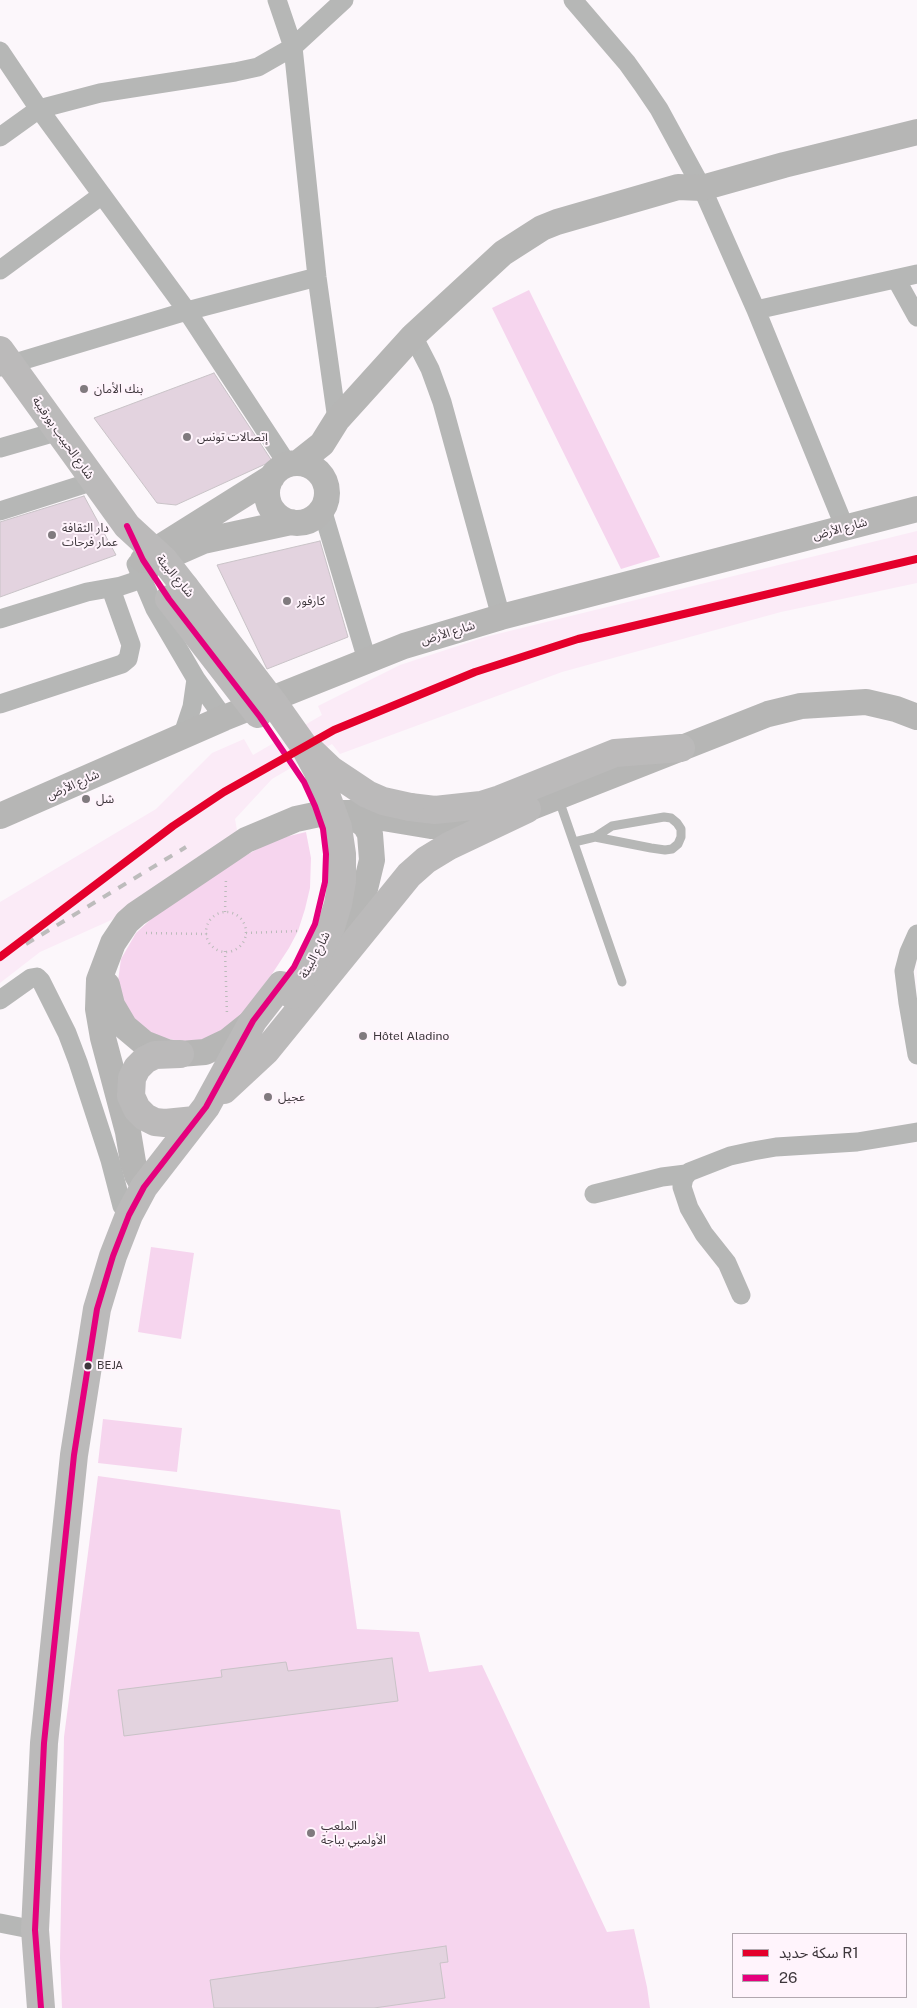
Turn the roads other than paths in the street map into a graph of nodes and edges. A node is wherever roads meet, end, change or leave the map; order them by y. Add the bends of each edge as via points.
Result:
1 (277, 0) edge
2 (344, 0) edge
3 (573, 0) edge
4 (293, 46) junction
5 (0, 51) edge
6 (39, 109) junction
7 (917, 116) edge
8 (917, 132) edge
9 (0, 137) edge
10 (691, 182) junction
11 (102, 195) junction
12 (0, 270) edge
13 (917, 274) edge
14 (317, 277) junction
15 (896, 279) junction
16 (756, 310) junction
17 (187, 311) junction
18 (917, 317) edge
19 (413, 336) junction
20 (4, 360) edge
21 (337, 420) junction
22 (59, 431) junction
23 (322, 444) junction
24 (0, 448) edge
25 (286, 468) junction
26 (324, 480) junction
27 (94, 481) junction
28 (322, 509) junction
29 (917, 509) edge
30 (0, 511) edge
31 (291, 522) junction
32 (128, 526) joint
33 (845, 528) junction
34 (148, 564) junction
35 (111, 589) junction
36 (87, 592) junction
37 (177, 593) junction
38 (501, 617) junction
39 (0, 619) edge
40 (367, 660) junction
41 (196, 678) junction
42 (0, 704) edge
43 (917, 717) edge
44 (224, 718) junction
45 (182, 737) junction
46 (298, 737) junction
47 (681, 748) junction
48 (558, 797) junction
49 (527, 809) junction
50 (347, 813) junction
51 (0, 816) edge
52 (595, 837) junction
53 (574, 842) junction
54 (917, 934) edge
55 (108, 954) junction
56 (622, 982) dead end
57 (295, 991) junction
58 (0, 1000) edge
59 (240, 1021) junction
60 (180, 1054) junction
61 (917, 1055) edge
62 (89, 1093) junction
63 (125, 1094) junction
64 (206, 1108) junction
65 (917, 1132) edge
66 (686, 1174) junction
67 (144, 1186) junction
68 (594, 1194) dead end
69 (130, 1215) junction
70 (741, 1295) dead end
71 (0, 1923) edge
72 (35, 1930) junction
73 (41, 2008) edge

1 - 4 street
2 - 4 street
3 - 10 street via 626,62 659,109
4 - 6 street via 258,67 246,70 100,93
4 - 14 street
5 - 6 street
6 - 9 street
6 - 11 street
7 - 10 main road
8 - 10 main road via 784,165
10 - 16 street
10 - 19 main road via 542,228 503,253
11 - 12 street
11 - 17 street
13 - 15 street
14 - 17 street
14 - 21 street
15 - 16 street
15 - 18 street
16 - 33 street
17 - 20 street
17 - 25 street
19 - 21 main road
19 - 38 street via 442,402
20 - 22 main road, شارع الحبيب بورقيبة
21 - 23 main road
22 - 24 street
22 - 27 main road, شارع الحبيب بورقيبة
23 - 25 main road
23 - 26 main road
25 - 26 main road via 314,468
25 - 31 main road via 268,488 268,499 272,510
25 - 34 main road
26 - 28 main road via 327,495
27 - 30 street
27 - 32 main road, شارع الحبيب بورقيبة
28 - 31 main road via 314,518
28 - 40 street
29 - 33 main road, شارع الأرض
31 - 34 main road via 203,542
32 - 34 main road, شارع البيئة
33 - 38 main road, شارع الأرض
34 - 35 street via 133,582
34 - 36 street
34 - 37 main road, شارع البيئة
34 - 41 street via 155,609
35 - 36 street
35 - 42 street via 131,645 128,659 122,664
36 - 39 street
37 - 46 main road, شارع البيئة, bridge
37 - 57 main road, شارع البيئة, bridge via 288,755 312,798 323,830 325,882
38 - 40 main road, شارع الأرض
40 - 44 main road, شارع الأرض
41 - 44 street
41 - 45 street via 192,707
43 - 47 main road via 866,702 800,706 768,714
44 - 45 main road, شارع الأرض
45 - 51 main road, شارع الأرض
46 - 47 main road, bridge via 331,770 367,794 384,801 435,810 480,805 500,799 615,753
46 - 57 main road, شارع البيئة, bridge via 317,770 338,827 342,881 330,927
47 - 48 main road
48 - 49 main road
48 - 53 lane
49 - 50 main road via 458,826 431,826
49 - 57 main road via 426,860
50 - 55 main road via 296,818 246,840 136,914 119,932
50 - 57 main road via 365,825 370,834 372,860 364,894 340,948
52 - 52 lane via 665,850 678,844 681,829 671,818 664,817 612,826
52 - 53 lane
53 - 56 lane
54 - 61 street via 904,971
55 - 60 main road via 108,993 121,1021 144,1043
55 - 63 main road via 99,980 98,1009
57 - 59 main road, شارع البيئة
57 - 64 main road, شارع البيئة
58 - 62 street via 31,978 39,979 66,1033
59 - 60 main road via 228,1041 205,1052
59 - 64 main road, شارع البيئة
60 - 63 main road via 155,1054 145,1060 137,1068
62 - 63 street
62 - 69 street via 122,1206
63 - 64 main road via 145,1117 155,1122 165,1123
63 - 67 main road via 134,1162
64 - 67 main road, شارع البيئة
65 - 66 street via 857,1142 753,1151 712,1162
66 - 68 street
66 - 70 street via 682,1187 688,1208 727,1263
67 - 69 main road, شارع البيئة
69 - 72 main road, شارع البيئة via 112,1256 97,1308 74,1456 44,1743
71 - 72 street
72 - 73 main road, شارع البيئة

